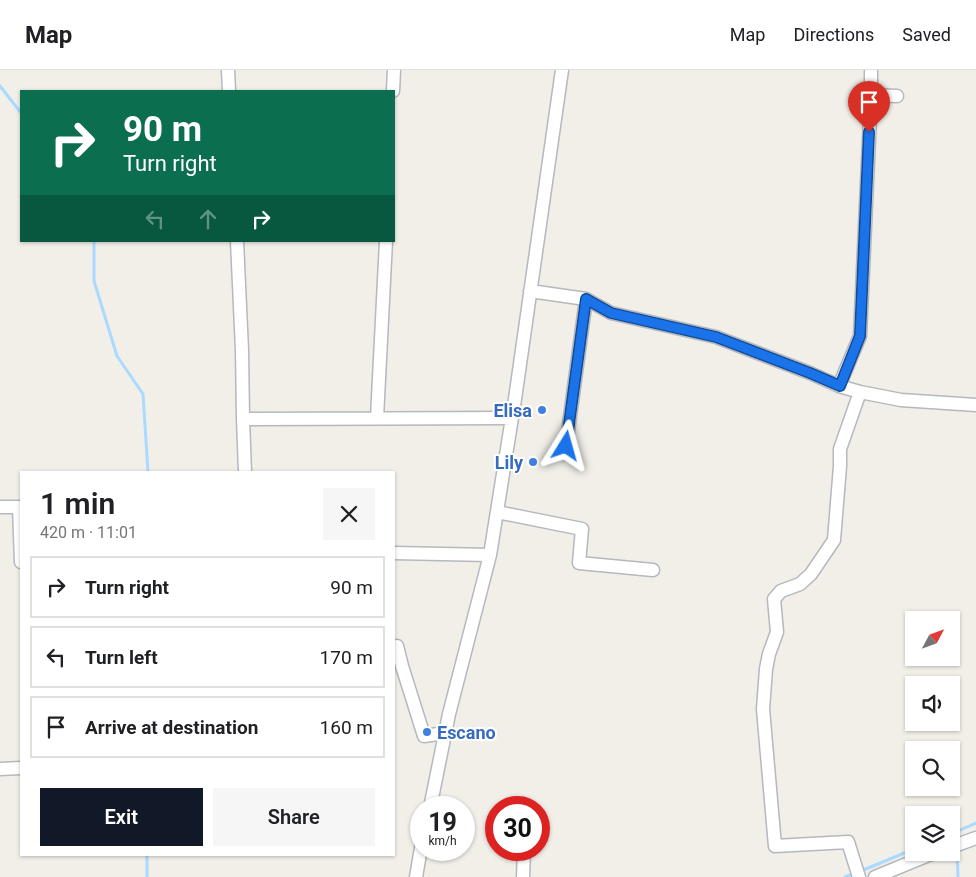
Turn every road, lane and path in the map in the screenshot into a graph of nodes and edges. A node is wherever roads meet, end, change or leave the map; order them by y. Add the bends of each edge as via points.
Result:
1 (228, 70) edge
2 (394, 70) edge
3 (562, 70) edge
4 (871, 72) dead end
5 (229, 90) edge
6 (393, 90) edge
7 (871, 96) junction
8 (897, 96) dead end
9 (236, 242) edge
10 (386, 242) edge
11 (530, 291) junction
12 (586, 299) junction
13 (840, 386) junction
14 (860, 392) junction
15 (976, 404) edge
16 (377, 418) junction
17 (512, 418) junction
18 (243, 419) junction
19 (566, 446) dead end
20 (245, 471) edge
21 (0, 507) edge
22 (20, 507) edge
23 (497, 512) junction
24 (395, 553) edge
25 (490, 555) junction
26 (653, 570) dead end
27 (397, 646) dead end
28 (445, 733) junction
29 (20, 768) edge
30 (0, 769) edge
31 (432, 796) edge
32 (976, 838) edge
33 (960, 844) edge
34 (419, 861) edge
35 (524, 861) edge
36 (914, 861) edge
37 (416, 877) edge
38 (523, 877) edge
39 (859, 877) edge
40 (875, 877) edge

1 - 5 street
2 - 6 street
3 - 11 street
4 - 7 street
7 - 8 street
7 - 13 street via 860,336
9 - 18 street
10 - 16 street
11 - 12 street
11 - 17 street
12 - 13 street via 611,313 716,337
12 - 19 street
13 - 14 street
14 - 15 street via 901,400
14 - 39 street via 840,449 834,540 811,574 800,584 781,590 774,599 777,632 766,670 763,709 775,846 848,842
16 - 17 street
16 - 18 street
17 - 23 street
18 - 20 street
21 - 22 street
23 - 25 street
23 - 26 street via 582,528 579,563
24 - 25 street
25 - 28 street
27 - 28 street via 424,736
28 - 31 street
29 - 30 street
32 - 33 street
34 - 37 street
35 - 38 street
36 - 40 street

